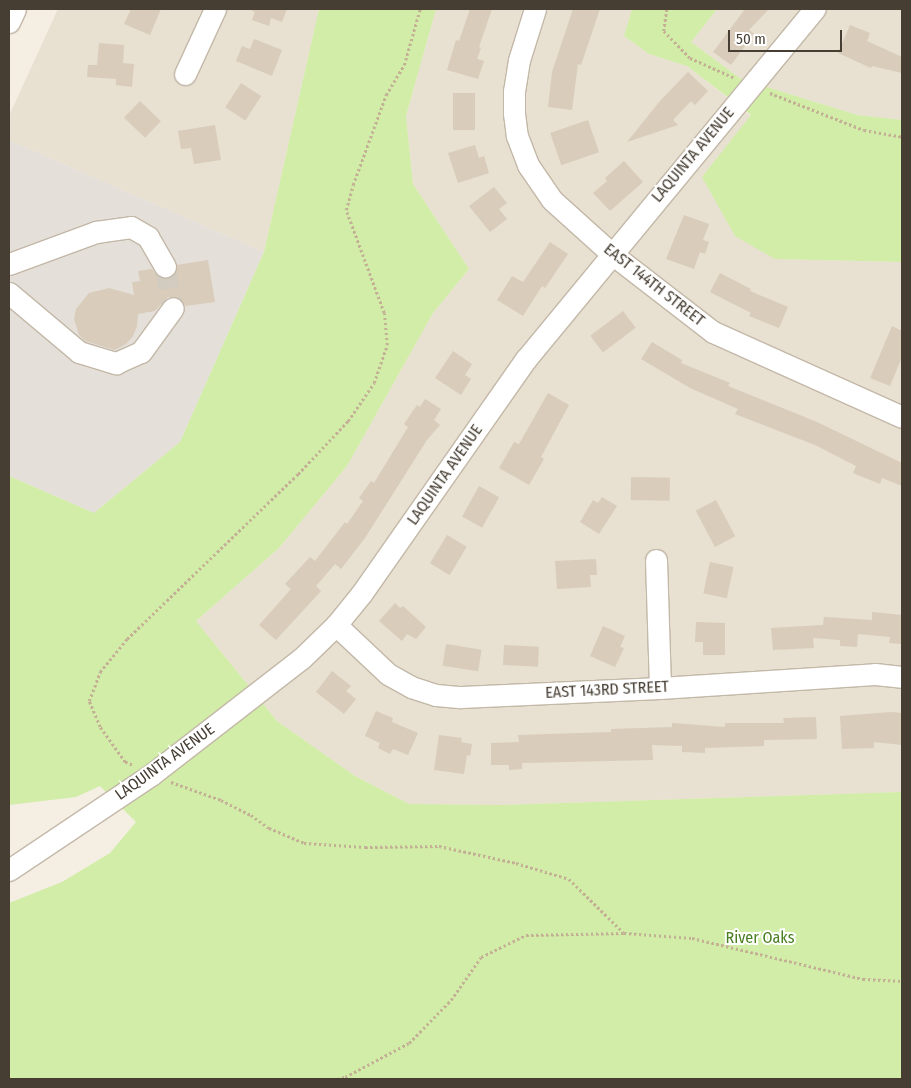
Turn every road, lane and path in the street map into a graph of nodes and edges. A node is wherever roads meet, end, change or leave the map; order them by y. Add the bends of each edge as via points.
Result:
1 (15, 9) edge
2 (215, 9) edge
3 (420, 9) edge
4 (535, 9) edge
5 (815, 9) edge
6 (9, 22) edge
7 (185, 74) dead end
8 (612, 254) junction
9 (9, 264) edge
10 (165, 267) tunnel mouth
11 (9, 293) edge
12 (173, 308) dead end
13 (902, 417) edge
14 (656, 560) dead end
15 (336, 625) junction
16 (902, 677) edge
17 (660, 688) junction
18 (151, 775) junction
19 (9, 870) edge
20 (624, 934) junction
21 (902, 981) edge
22 (337, 1079) edge

1 - 6 street
2 - 7 street
3 - 18 path via 404,65 386,95 352,185 346,210 384,313 388,345 374,383 348,421 298,474 127,639 100,672 89,701 100,727 125,762
4 - 8 street, EAST 144TH STREET via 519,60 514,90 517,136 528,165 552,200
5 - 8 street, LAQUINTA AVENUE
8 - 13 street, EAST 144TH STREET via 713,332
8 - 15 street, LAQUINTA AVENUE via 526,359 362,593
9 - 10 street via 96,232 131,227 148,237
11 - 12 street via 80,352 116,363 140,352
14 - 17 street
15 - 17 street, EAST 143RD STREET via 388,674 411,687 436,695 461,697
15 - 18 street, LAQUINTA AVENUE via 302,658
16 - 17 street, EAST 143RD STREET via 875,674
18 - 19 street, LAQUINTA AVENUE
18 - 20 path via 221,800 269,828 304,843 365,847 439,846 569,879
20 - 21 path via 692,938 863,979
20 - 22 path via 526,936 481,957 451,1000 408,1043 345,1078

